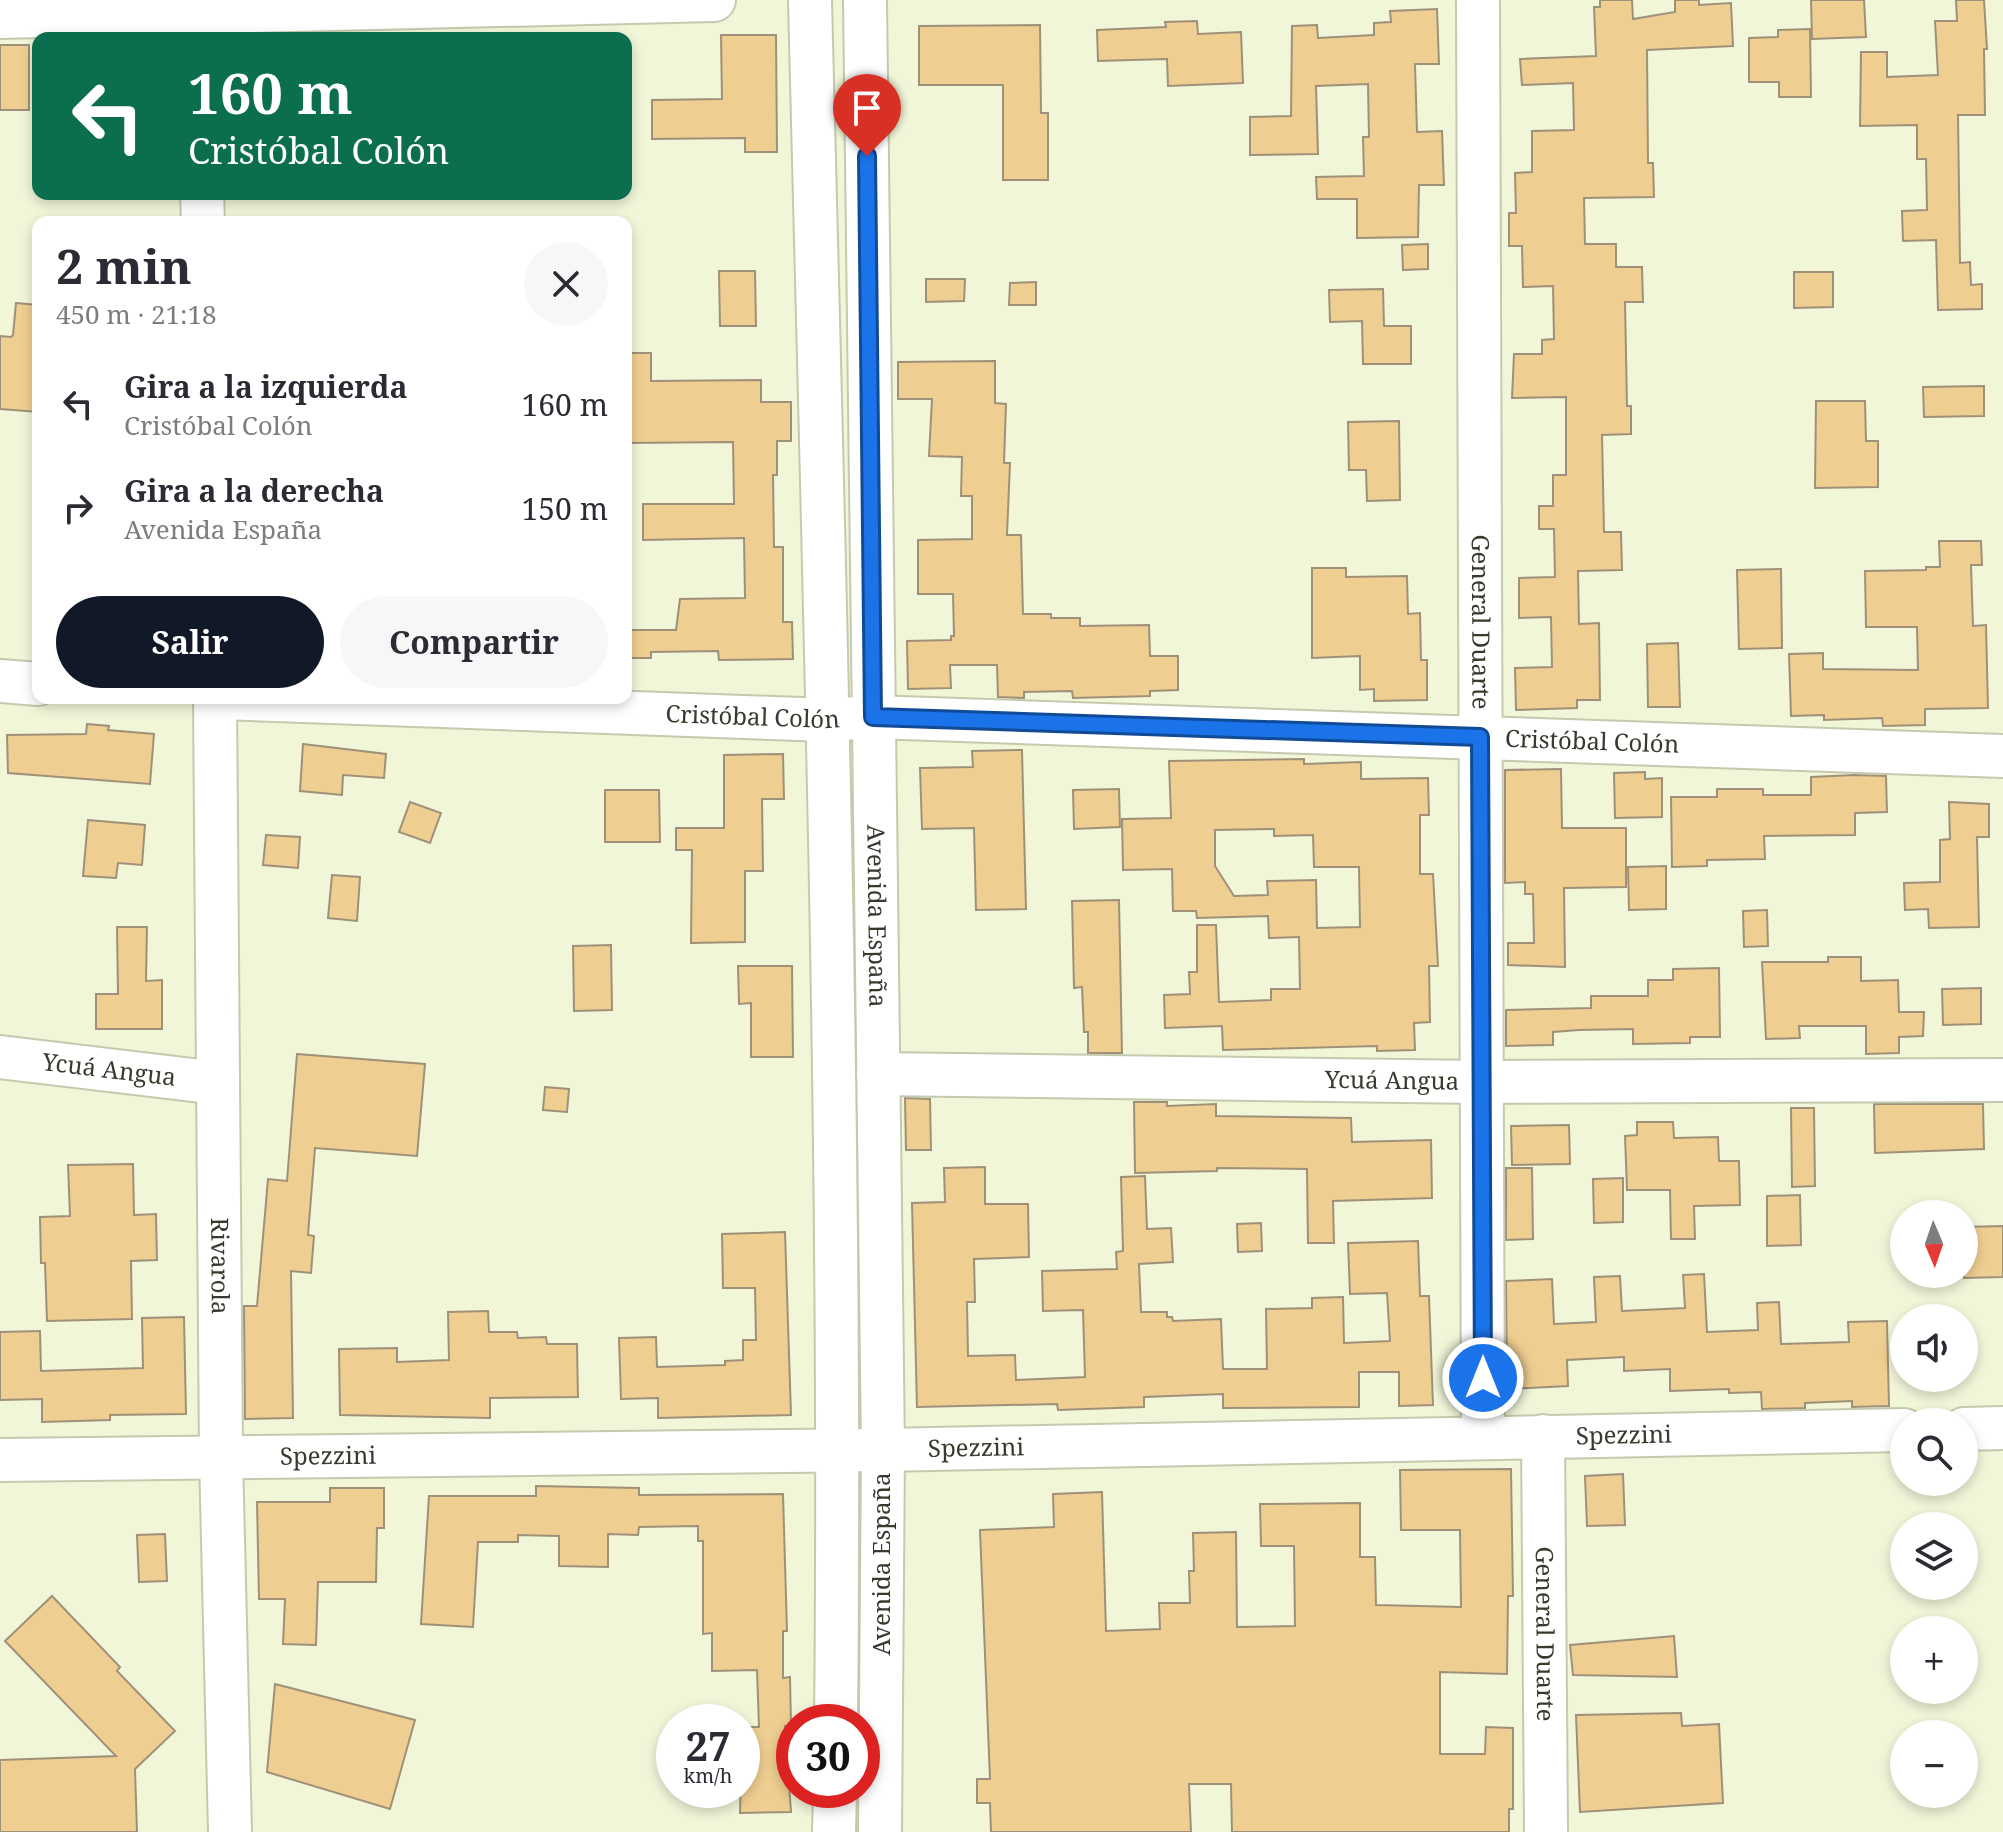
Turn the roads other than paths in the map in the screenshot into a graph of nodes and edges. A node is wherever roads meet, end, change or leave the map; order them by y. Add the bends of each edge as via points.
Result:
1 (714, 0) edge
2 (810, 0) edge
3 (865, 0) edge
4 (1478, 0) edge
5 (197, 16) edge
6 (0, 17) edge
7 (0, 681) edge
8 (32, 684) edge
9 (215, 704) edge
10 (388, 704) edge
11 (873, 717) junction
12 (827, 720) junction
13 (1480, 737) junction
14 (2003, 756) edge
15 (0, 1057) edge
16 (878, 1074) junction
17 (2003, 1080) edge
18 (1482, 1082) junction
19 (218, 1083) junction
20 (2003, 1428) edge
21 (1978, 1429) edge
22 (1890, 1430) edge
23 (1543, 1436) junction
24 (1483, 1437) junction
25 (839, 1450) junction
26 (883, 1450) junction
27 (221, 1457) junction
28 (0, 1460) edge
29 (836, 1704) edge
30 (835, 1808) edge
31 (230, 1832) edge
32 (834, 1832) edge
33 (880, 1832) edge
34 (1546, 1832) edge

1 - 5 street
2 - 12 street, Avenida España
3 - 11 street, Avenida España
4 - 13 street, General Duarte
5 - 6 street
7 - 8 street
9 - 19 street, Rivarola
10 - 12 street, Cristóbal Colón
11 - 12 street, Cristóbal Colón
11 - 13 street, Cristóbal Colón
11 - 16 street, Avenida España
12 - 25 street, Avenida España
13 - 14 street, Cristóbal Colón
13 - 18 street, General Duarte
15 - 19 street, Ycuá Angua
16 - 18 street, Ycuá Angua
16 - 26 street, Avenida España
17 - 18 street, Ycuá Angua
18 - 24 street, General Duarte
19 - 27 street, Rivarola
20 - 21 street
22 - 23 street, Spezzini
23 - 24 street, Spezzini
23 - 34 street, General Duarte
24 - 26 street, Spezzini
25 - 26 street, Spezzini
25 - 27 street, Spezzini
25 - 29 street, Avenida España
26 - 33 street, Avenida España
27 - 28 street, Spezzini
27 - 31 street, Rivarola
30 - 32 street

